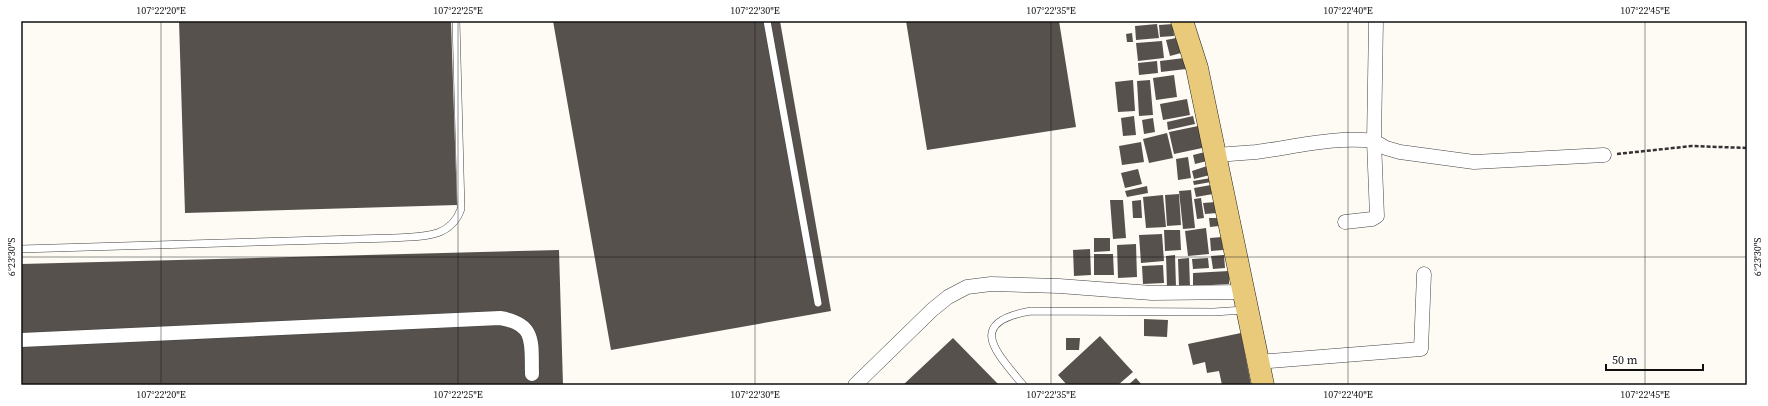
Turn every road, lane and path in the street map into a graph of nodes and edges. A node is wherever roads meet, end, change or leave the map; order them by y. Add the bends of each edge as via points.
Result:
1 (456, 21) edge
2 (766, 21) edge
3 (1182, 21) edge
4 (1376, 21) edge
5 (1374, 141) junction
6 (1747, 148) edge
7 (1216, 155) junction
8 (1604, 155) joint
9 (1346, 222) dead end
10 (21, 250) edge
11 (1424, 274) dead end
12 (1246, 301) junction
13 (818, 303) dead end
14 (21, 340) edge
15 (1258, 362) junction
16 (532, 374) dead end
17 (855, 385) edge
18 (1023, 385) edge
19 (1263, 385) edge

1 - 10 lane via 461,209 458,217 442,232 392,238
2 - 13 lane
3 - 7 main road via 1197,68
4 - 5 street
5 - 7 street via 1359,139 1314,142 1256,152
5 - 8 street via 1400,152 1474,162
5 - 9 street via 1377,216
6 - 8 path via 1692,146
7 - 12 main road
11 - 15 street via 1421,349
12 - 15 main road
12 - 17 street via 1059,286 991,284 967,287 948,297 932,310
12 - 18 lane via 1214,312 1031,311 1011,316 995,325 991,333 992,342 996,352
14 - 16 street via 500,318 514,320 527,331 531,343
15 - 19 main road

